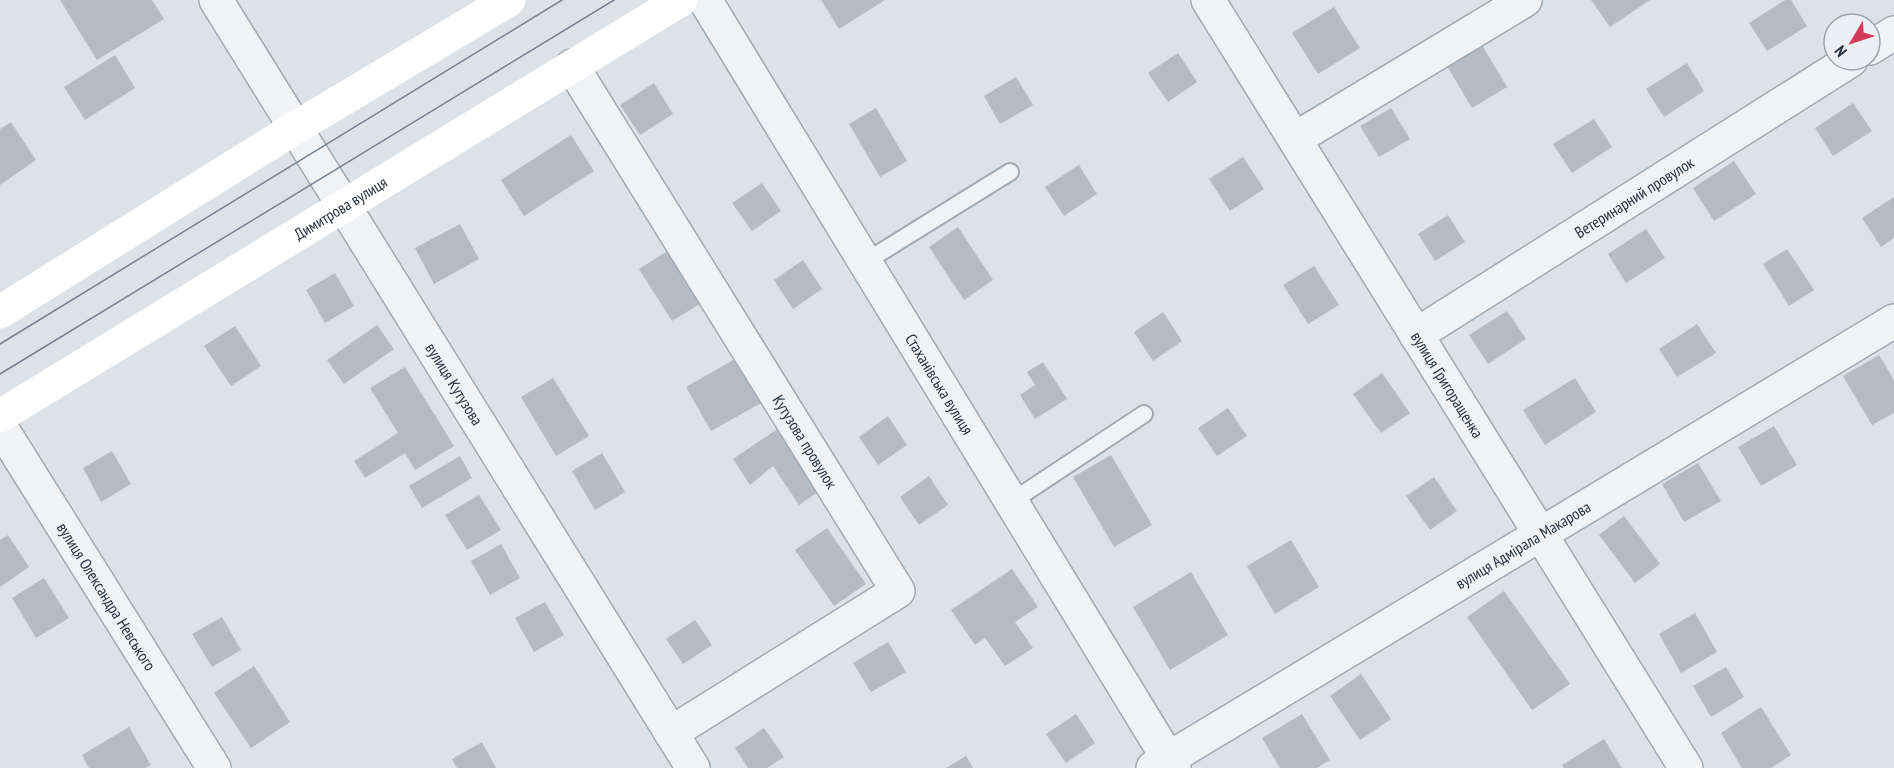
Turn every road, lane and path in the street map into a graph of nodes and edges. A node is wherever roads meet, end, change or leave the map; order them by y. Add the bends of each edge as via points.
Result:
1 (216, 0) edge
2 (509, 0) edge
3 (681, 0) edge
4 (705, 0) edge
5 (1208, 0) edge
6 (1525, 0) edge
7 (572, 66) junction
8 (1832, 72) edge
9 (295, 128) junction
10 (1295, 139) junction
11 (1010, 172) dead end
12 (345, 204) junction
13 (865, 262) junction
14 (0, 312) edge
15 (1894, 321) edge
16 (1416, 335) junction
17 (1144, 414) dead end
18 (0, 416) edge
19 (0, 426) edge
20 (1011, 502) junction
21 (1539, 534) junction
22 (672, 733) junction
23 (1165, 765) edge
24 (214, 768) edge
25 (693, 768) edge
26 (1686, 768) edge

1 - 9 street, вулиця Кутузова
2 - 9 street
3 - 7 street, Димитрова вулиця
4 - 13 street, Стаханівська вулиця
5 - 10 street, вулиця Григоращенка
6 - 10 street
7 - 12 street, Димитрова вулиця
7 - 22 street, Кутузова провулок via 898,591
8 - 16 street, Ветеринарний провулок
9 - 12 street, вулиця Кутузова
9 - 14 street
10 - 16 street, вулиця Григоращенка
11 - 13 lane
12 - 18 street, Димитрова вулиця
12 - 22 street, вулиця Кутузова
13 - 20 street, Стаханівська вулиця
15 - 21 street, вулиця Адмірала Макарова
16 - 21 street, вулиця Григоращенка
17 - 20 lane
19 - 24 street, вулиця Олександра Невського
20 - 23 street, Стаханівська вулиця
21 - 23 street, вулиця Адмірала Макарова
21 - 26 street, вулиця Григоращенка
22 - 25 street, вулиця Кутузова

